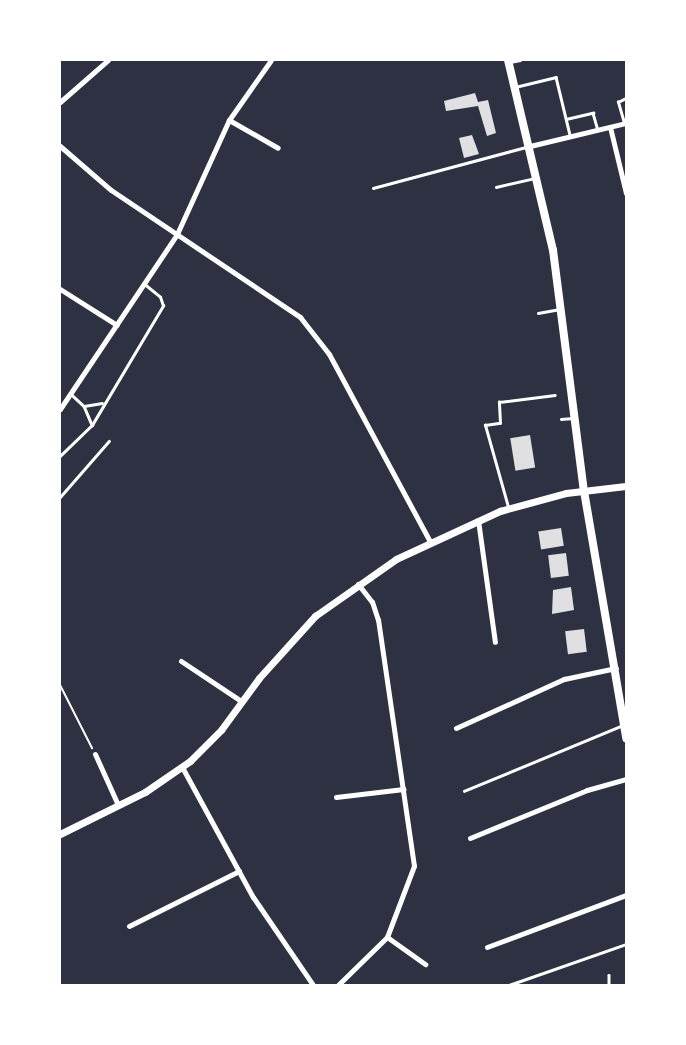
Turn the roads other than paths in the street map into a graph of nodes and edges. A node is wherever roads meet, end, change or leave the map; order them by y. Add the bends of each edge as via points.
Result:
1 (108, 60) edge
2 (272, 60) edge
3 (520, 60) edge
4 (508, 61) edge
5 (515, 87) junction
6 (626, 98) edge
7 (60, 102) edge
8 (229, 120) junction
9 (566, 120) junction
10 (625, 123) edge
11 (610, 126) junction
12 (598, 130) junction
13 (571, 136) junction
14 (60, 146) edge
15 (530, 146) junction
16 (278, 148) dead end
17 (538, 178) junction
18 (496, 187) dead end
19 (373, 188) dead end
20 (626, 193) edge
21 (177, 234) junction
22 (144, 284) junction
23 (60, 289) edge
24 (562, 309) junction
25 (538, 312) dead end
26 (117, 324) junction
27 (72, 395) junction
28 (555, 395) dead end
29 (102, 403) junction
30 (84, 406) junction
31 (60, 409) edge
32 (575, 418) junction
33 (561, 419) dead end
34 (92, 426) junction
35 (109, 441) dead end
36 (60, 456) edge
37 (626, 486) edge
38 (584, 491) junction
39 (60, 497) edge
40 (508, 508) junction
41 (478, 519) junction
42 (429, 540) junction
43 (358, 584) junction
44 (495, 642) dead end
45 (181, 662) dead end
46 (617, 668) junction
47 (241, 701) junction
48 (624, 724) junction
49 (456, 728) dead end
50 (626, 738) edge
51 (96, 754) road end
52 (182, 767) junction
53 (626, 780) edge
54 (404, 789) junction
55 (464, 791) dead end
56 (336, 797) dead end
57 (118, 805) junction
58 (60, 834) edge
59 (470, 838) dead end
60 (239, 872) junction
61 (626, 895) edge
62 (129, 926) dead end
63 (387, 937) junction
64 (626, 944) edge
65 (487, 947) dead end
66 (424, 964) dead end
67 (609, 975) dead end
68 (314, 985) edge
69 (338, 985) edge
70 (509, 985) edge
71 (609, 985) edge

1 - 7 street
2 - 8 street
3 - 4 lane
4 - 5 main road
5 - 9 lane via 556,77
5 - 15 main road
6 - 10 lane via 618,102
8 - 16 street
8 - 21 street
9 - 12 lane via 593,113
9 - 13 lane
10 - 11 street
11 - 12 street
11 - 20 street
12 - 13 street
13 - 15 street
14 - 21 street via 111,190
15 - 17 main road
15 - 19 lane
17 - 18 lane
17 - 24 main road
21 - 22 street
21 - 42 street via 280,300 318,337
22 - 26 street
22 - 29 lane via 160,297 162,306
23 - 26 street
24 - 25 lane
24 - 32 main road
26 - 27 street
27 - 30 lane
27 - 31 street
28 - 40 lane via 499,402 500,423 485,425
29 - 30 lane
29 - 34 lane
30 - 34 lane
32 - 33 lane
32 - 38 main road
34 - 36 lane
35 - 39 lane
37 - 38 street
38 - 40 street
38 - 46 main road
40 - 41 street
41 - 42 street
41 - 44 street
42 - 43 street
43 - 47 street via 308,623
43 - 54 street via 372,602 378,620
45 - 47 street
46 - 48 main road
46 - 49 street via 564,678
47 - 52 street via 221,730
48 - 50 main road
48 - 55 lane
51 - 57 street
52 - 57 street
52 - 60 street
53 - 59 street via 587,790
54 - 56 street
54 - 63 street via 414,866
57 - 58 street
60 - 62 street
60 - 68 street via 270,924
61 - 65 street
63 - 66 street
63 - 69 street
64 - 70 lane
67 - 71 lane

